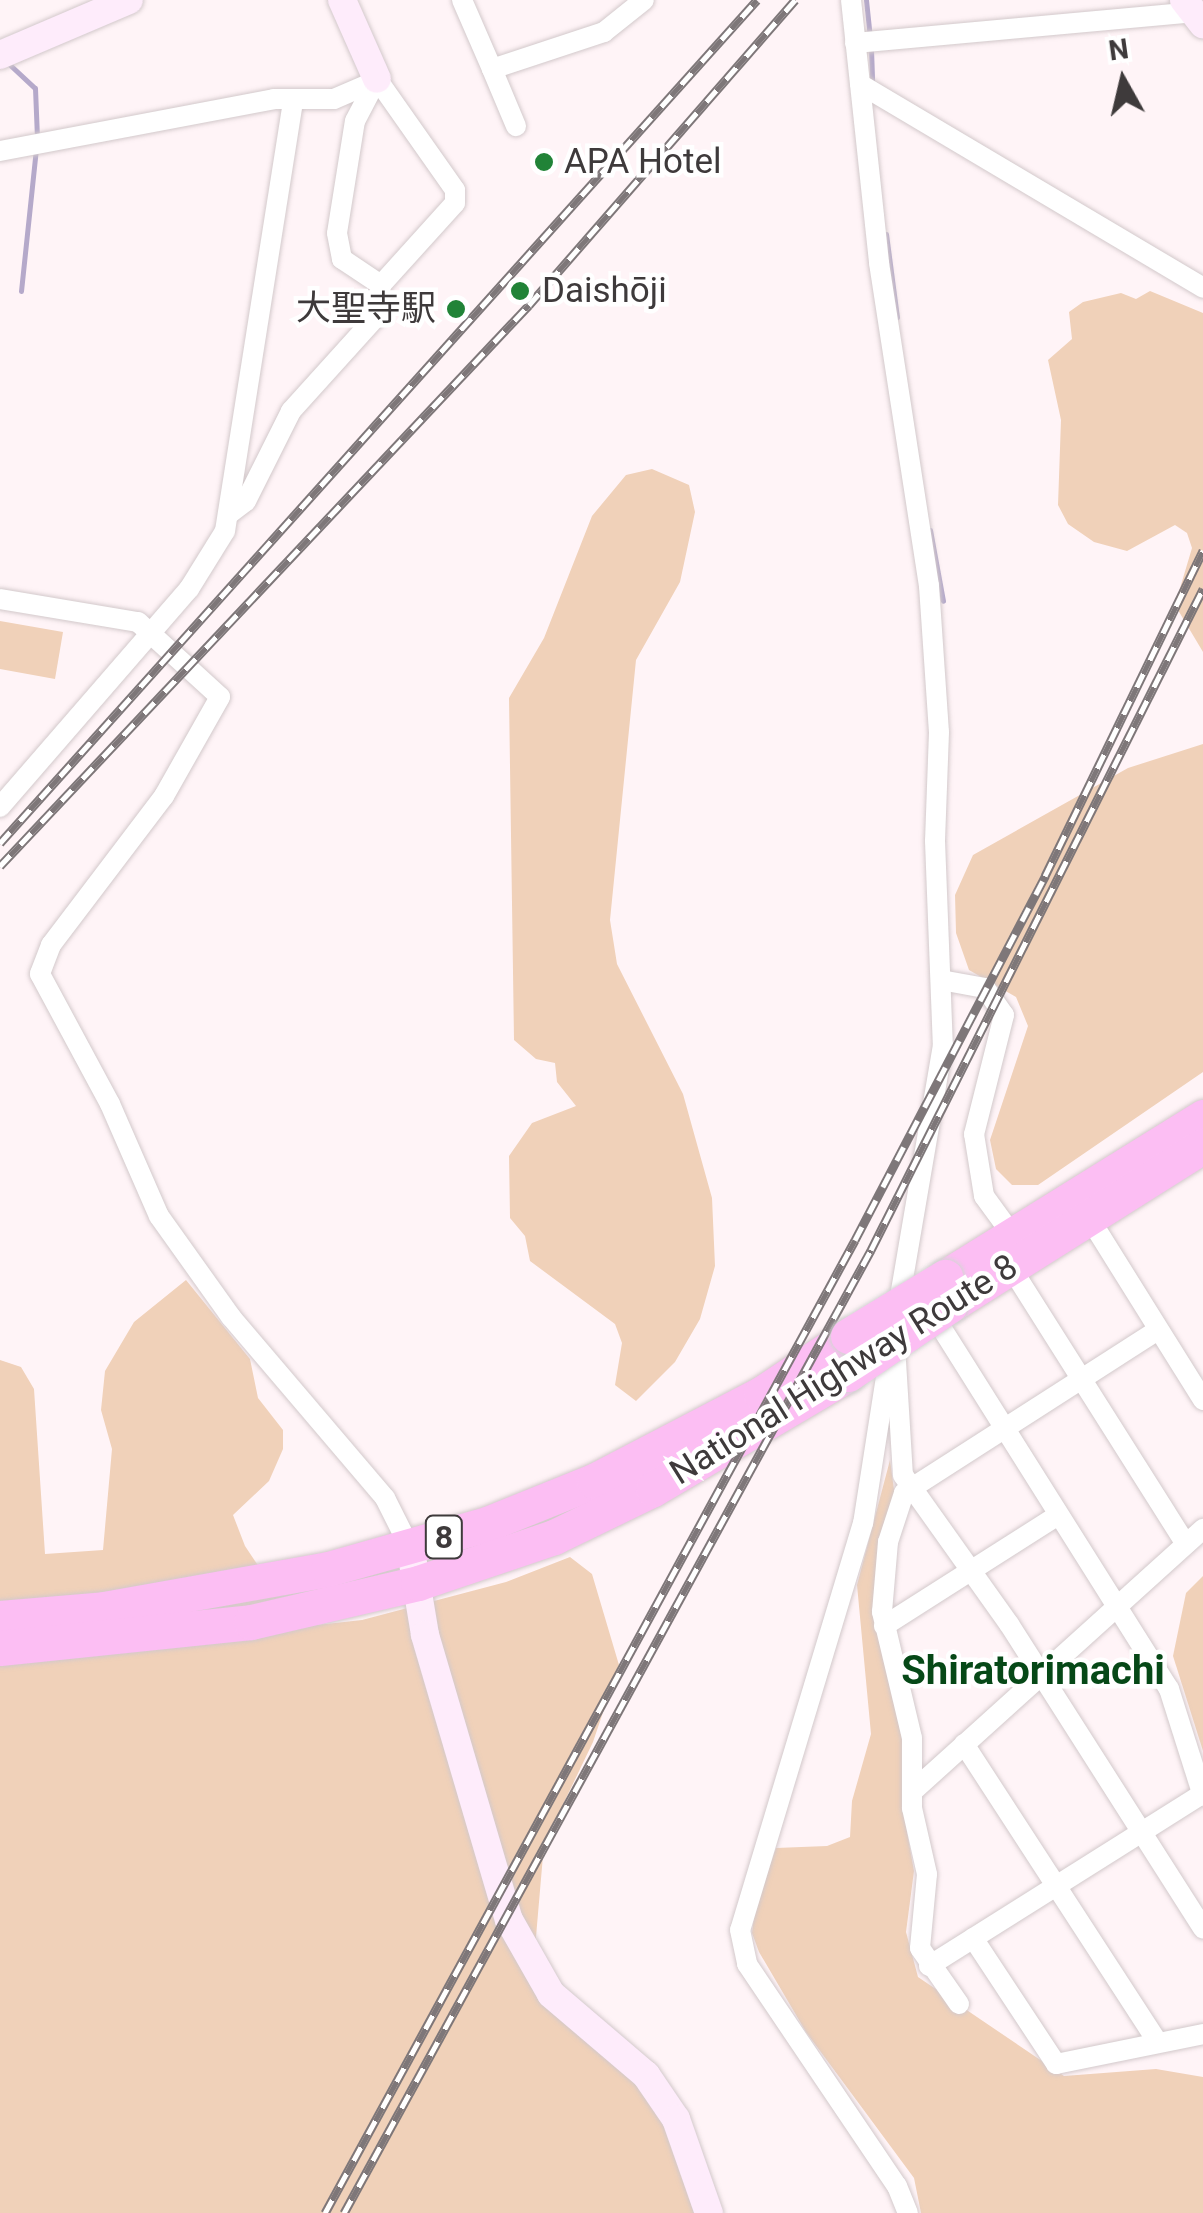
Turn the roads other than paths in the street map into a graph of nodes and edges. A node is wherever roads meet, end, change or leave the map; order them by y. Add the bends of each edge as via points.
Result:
1 (342, 0) edge
2 (462, 0) edge
3 (644, 0) edge
4 (851, 0) edge
5 (121, 2) edge
6 (1196, 12) edge
7 (855, 43) junction
8 (0, 54) edge
9 (492, 69) junction
10 (376, 78) junction
11 (860, 84) junction
12 (292, 100) junction
13 (516, 126) dead end
14 (0, 151) edge
15 (381, 285) junction
16 (1203, 288) edge
17 (229, 514) junction
18 (0, 598) edge
19 (150, 631) junction
20 (0, 807) edge
21 (941, 980) junction
22 (1203, 1118) edge
23 (1203, 1146) edge
24 (1088, 1216) junction
25 (1011, 1250) junction
26 (943, 1299) junction
27 (1158, 1330) junction
28 (893, 1338) junction
29 (1083, 1378) junction
30 (1203, 1400) edge
31 (1005, 1433) junction
32 (913, 1488) junction
33 (1058, 1516) junction
34 (1203, 1529) edge
35 (1186, 1544) junction
36 (410, 1548) junction
37 (972, 1572) junction
38 (418, 1583) junction
39 (1116, 1606) junction
40 (0, 1618) edge
41 (884, 1626) junction
42 (0, 1648) edge
43 (1041, 1674) junction
44 (964, 1744) junction
45 (913, 1791) junction
46 (1202, 1795) edge
47 (1142, 1833) junction
48 (1056, 1886) junction
49 (1203, 1928) edge
50 (974, 1938) junction
51 (929, 1966) junction
52 (959, 2004) dead end
53 (1203, 2034) edge
54 (1157, 2041) junction
55 (709, 2213) edge
56 (908, 2213) edge

1 - 10 street
2 - 9 street
3 - 9 street via 604,32
4 - 7 street
5 - 8 street
6 - 7 street
7 - 11 street
9 - 13 street
10 - 12 street via 356,94
10 - 15 street via 355,121 336,233 342,260
10 - 15 street via 455,190 455,203
11 - 16 street
11 - 21 street via 879,263 929,586 939,732
12 - 14 street via 198,111
12 - 17 street via 232,458
15 - 17 street via 376,317 291,410 246,501
17 - 19 street via 216,551
18 - 19 street via 138,622
19 - 20 street
19 - 36 street via 220,697 164,796 51,945 40,974 110,1104 159,1216 232,1317 386,1498
21 - 25 street via 984,988 1004,1015 974,1134 984,1196
21 - 28 street via 934,1114
22 - 25 highway, National Highway Route 8 / 8
23 - 24 highway, National Highway Route 8 / 8
24 - 25 highway, National Highway Route 8 / 8
24 - 27 street
25 - 26 highway, National Highway Route 8 / 8
25 - 29 street
26 - 31 street
26 - 36 highway, National Highway Route 8 / 8, bridge via 848,1336 761,1394 594,1481
26 - 38 highway, National Highway Route 8 / 8, bridge via 848,1374 654,1489 554,1537
27 - 29 street
27 - 30 street
28 - 32 street via 900,1367 899,1460
28 - 56 street via 863,1524 740,1930 747,1964 897,2186
29 - 31 street
29 - 35 street
31 - 32 street
31 - 33 street
32 - 37 street
32 - 41 street via 904,1494 888,1542
33 - 37 street
33 - 39 street
34 - 35 street
35 - 39 street
36 - 38 street
36 - 40 highway, National Highway Route 8 / 8 via 104,1609
37 - 41 street
37 - 43 street
38 - 42 highway, National Highway Route 8 / 8 via 251,1622
38 - 55 street via 424,1634 509,1920 551,1994 646,2075 676,2119
39 - 43 street
39 - 46 street via 1169,1690
41 - 45 street via 912,1738
43 - 44 street
43 - 47 street
44 - 45 street
44 - 48 street
45 - 51 street via 927,1874 918,1934
46 - 47 street
47 - 48 street
47 - 49 street
48 - 50 street
48 - 54 street
50 - 51 street
50 - 54 street via 1056,2064
51 - 52 street
53 - 54 street

